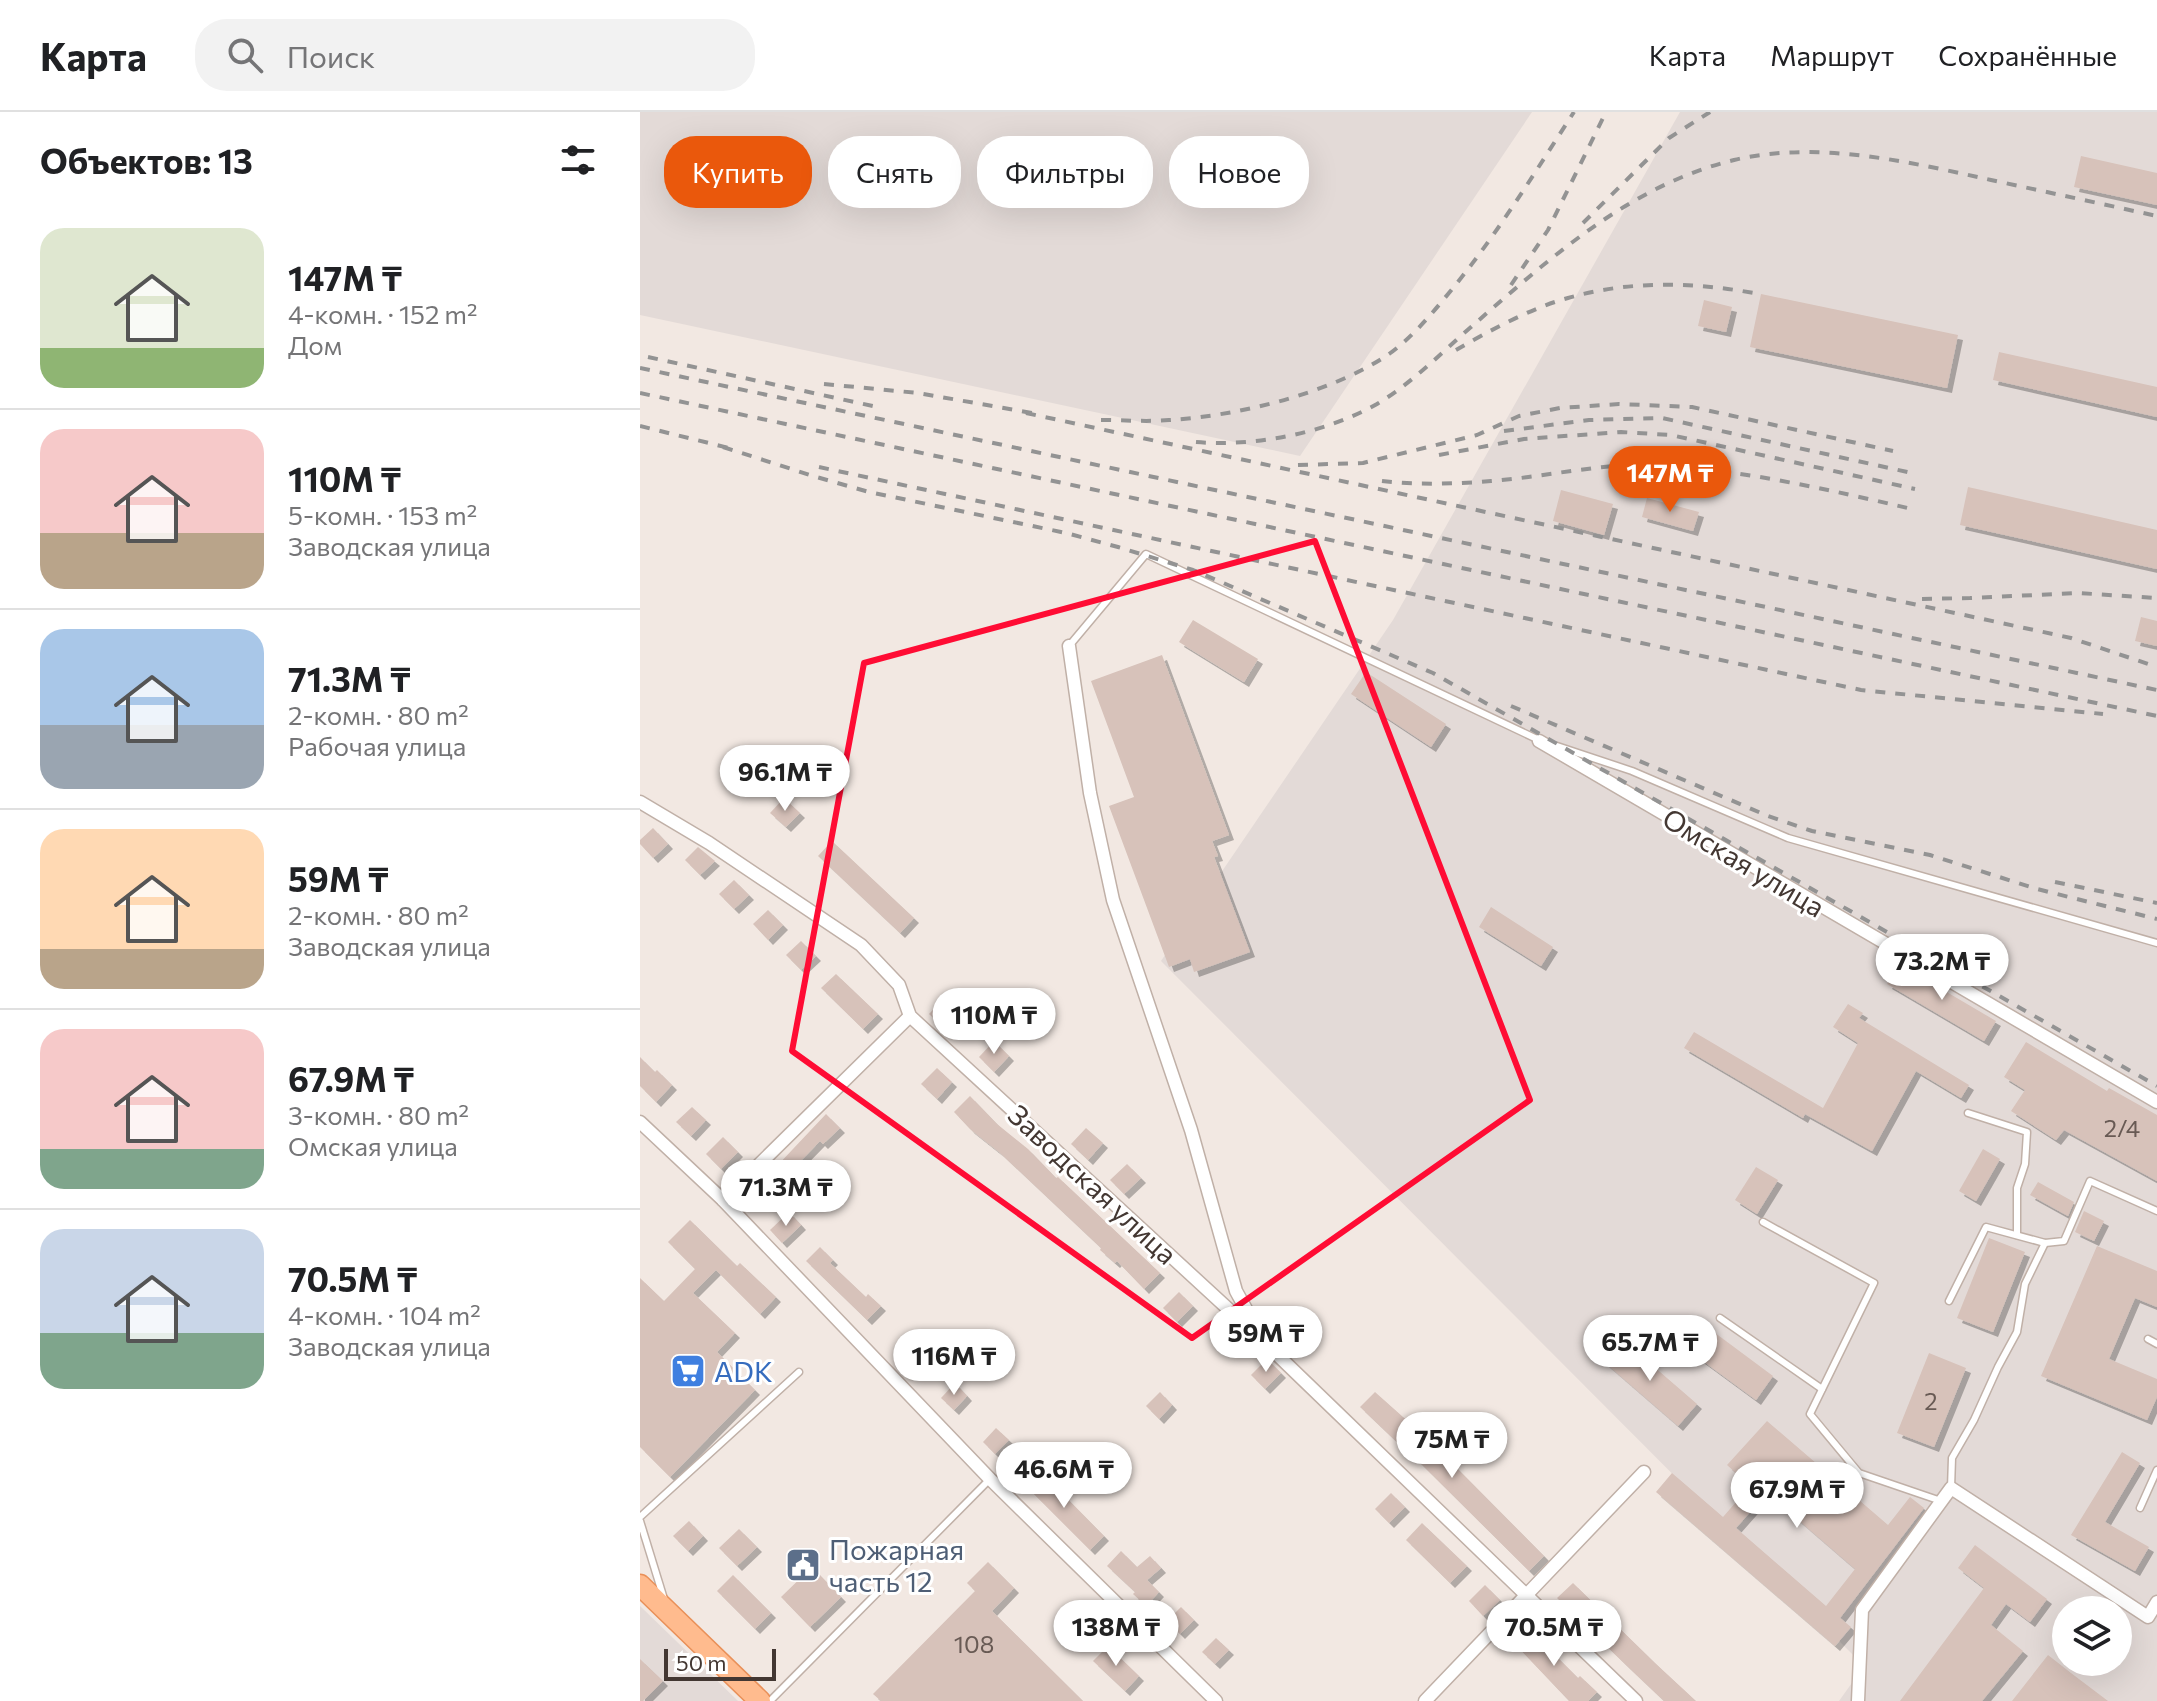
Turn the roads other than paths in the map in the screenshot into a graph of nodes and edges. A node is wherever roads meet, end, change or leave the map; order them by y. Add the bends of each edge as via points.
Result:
1 (1069, 646) joint
2 (1539, 741) junction
3 (640, 802) edge
4 (2157, 943) edge
5 (910, 1016) junction
6 (2157, 1102) edge
7 (1968, 1113) dead end
8 (640, 1122) edge
9 (723, 1200) junction
10 (2157, 1211) edge
11 (1763, 1222) dead end
12 (2017, 1235) junction
13 (2045, 1243) junction
14 (1949, 1301) dead end
15 (1720, 1318) dead end
16 (2148, 1339) dead end
17 (1263, 1341) junction
18 (2157, 1344) edge
19 (799, 1372) dead end
20 (1822, 1389) junction
21 (2157, 1470) edge
22 (1644, 1472) dead end
23 (990, 1479) junction
24 (1951, 1488) junction
25 (1941, 1501) junction
26 (2140, 1508) dead end
27 (640, 1519) edge
28 (641, 1587) edge
29 (1526, 1595) junction
30 (2157, 1602) edge
31 (667, 1610) junction
32 (2153, 1619) edge
33 (760, 1701) edge
34 (770, 1701) edge
35 (1216, 1701) edge
36 (1425, 1701) edge
37 (1636, 1701) edge
38 (1858, 1701) edge

1 - 2 lane via 1146,554
1 - 17 street, Заводская улица via 1090,793 1113,900 1191,1130 1236,1291
2 - 4 lane via 1632,771 1788,838
2 - 6 street, Омская улица
3 - 5 street, Заводская улица via 861,945 899,985
5 - 9 street
5 - 17 street, Заводская улица
7 - 12 lane via 2027,1132 2017,1188
8 - 9 street
9 - 23 street
10 - 13 lane via 2090,1181 2064,1241
11 - 20 lane via 1874,1283
12 - 13 lane
12 - 14 lane via 1986,1227
13 - 24 lane via 2025,1284 2017,1332 1952,1458
15 - 20 lane
16 - 18 lane
17 - 29 street, Заводская улица
19 - 27 lane
20 - 25 lane via 1810,1414 1859,1473
21 - 26 lane
22 - 29 street
23 - 34 lane
23 - 35 street
24 - 25 street
24 - 32 street
25 - 38 street via 1862,1610
27 - 31 lane
28 - 31 main road
29 - 36 street
29 - 37 street, Заводская улица
30 - 32 street
31 - 33 main road

